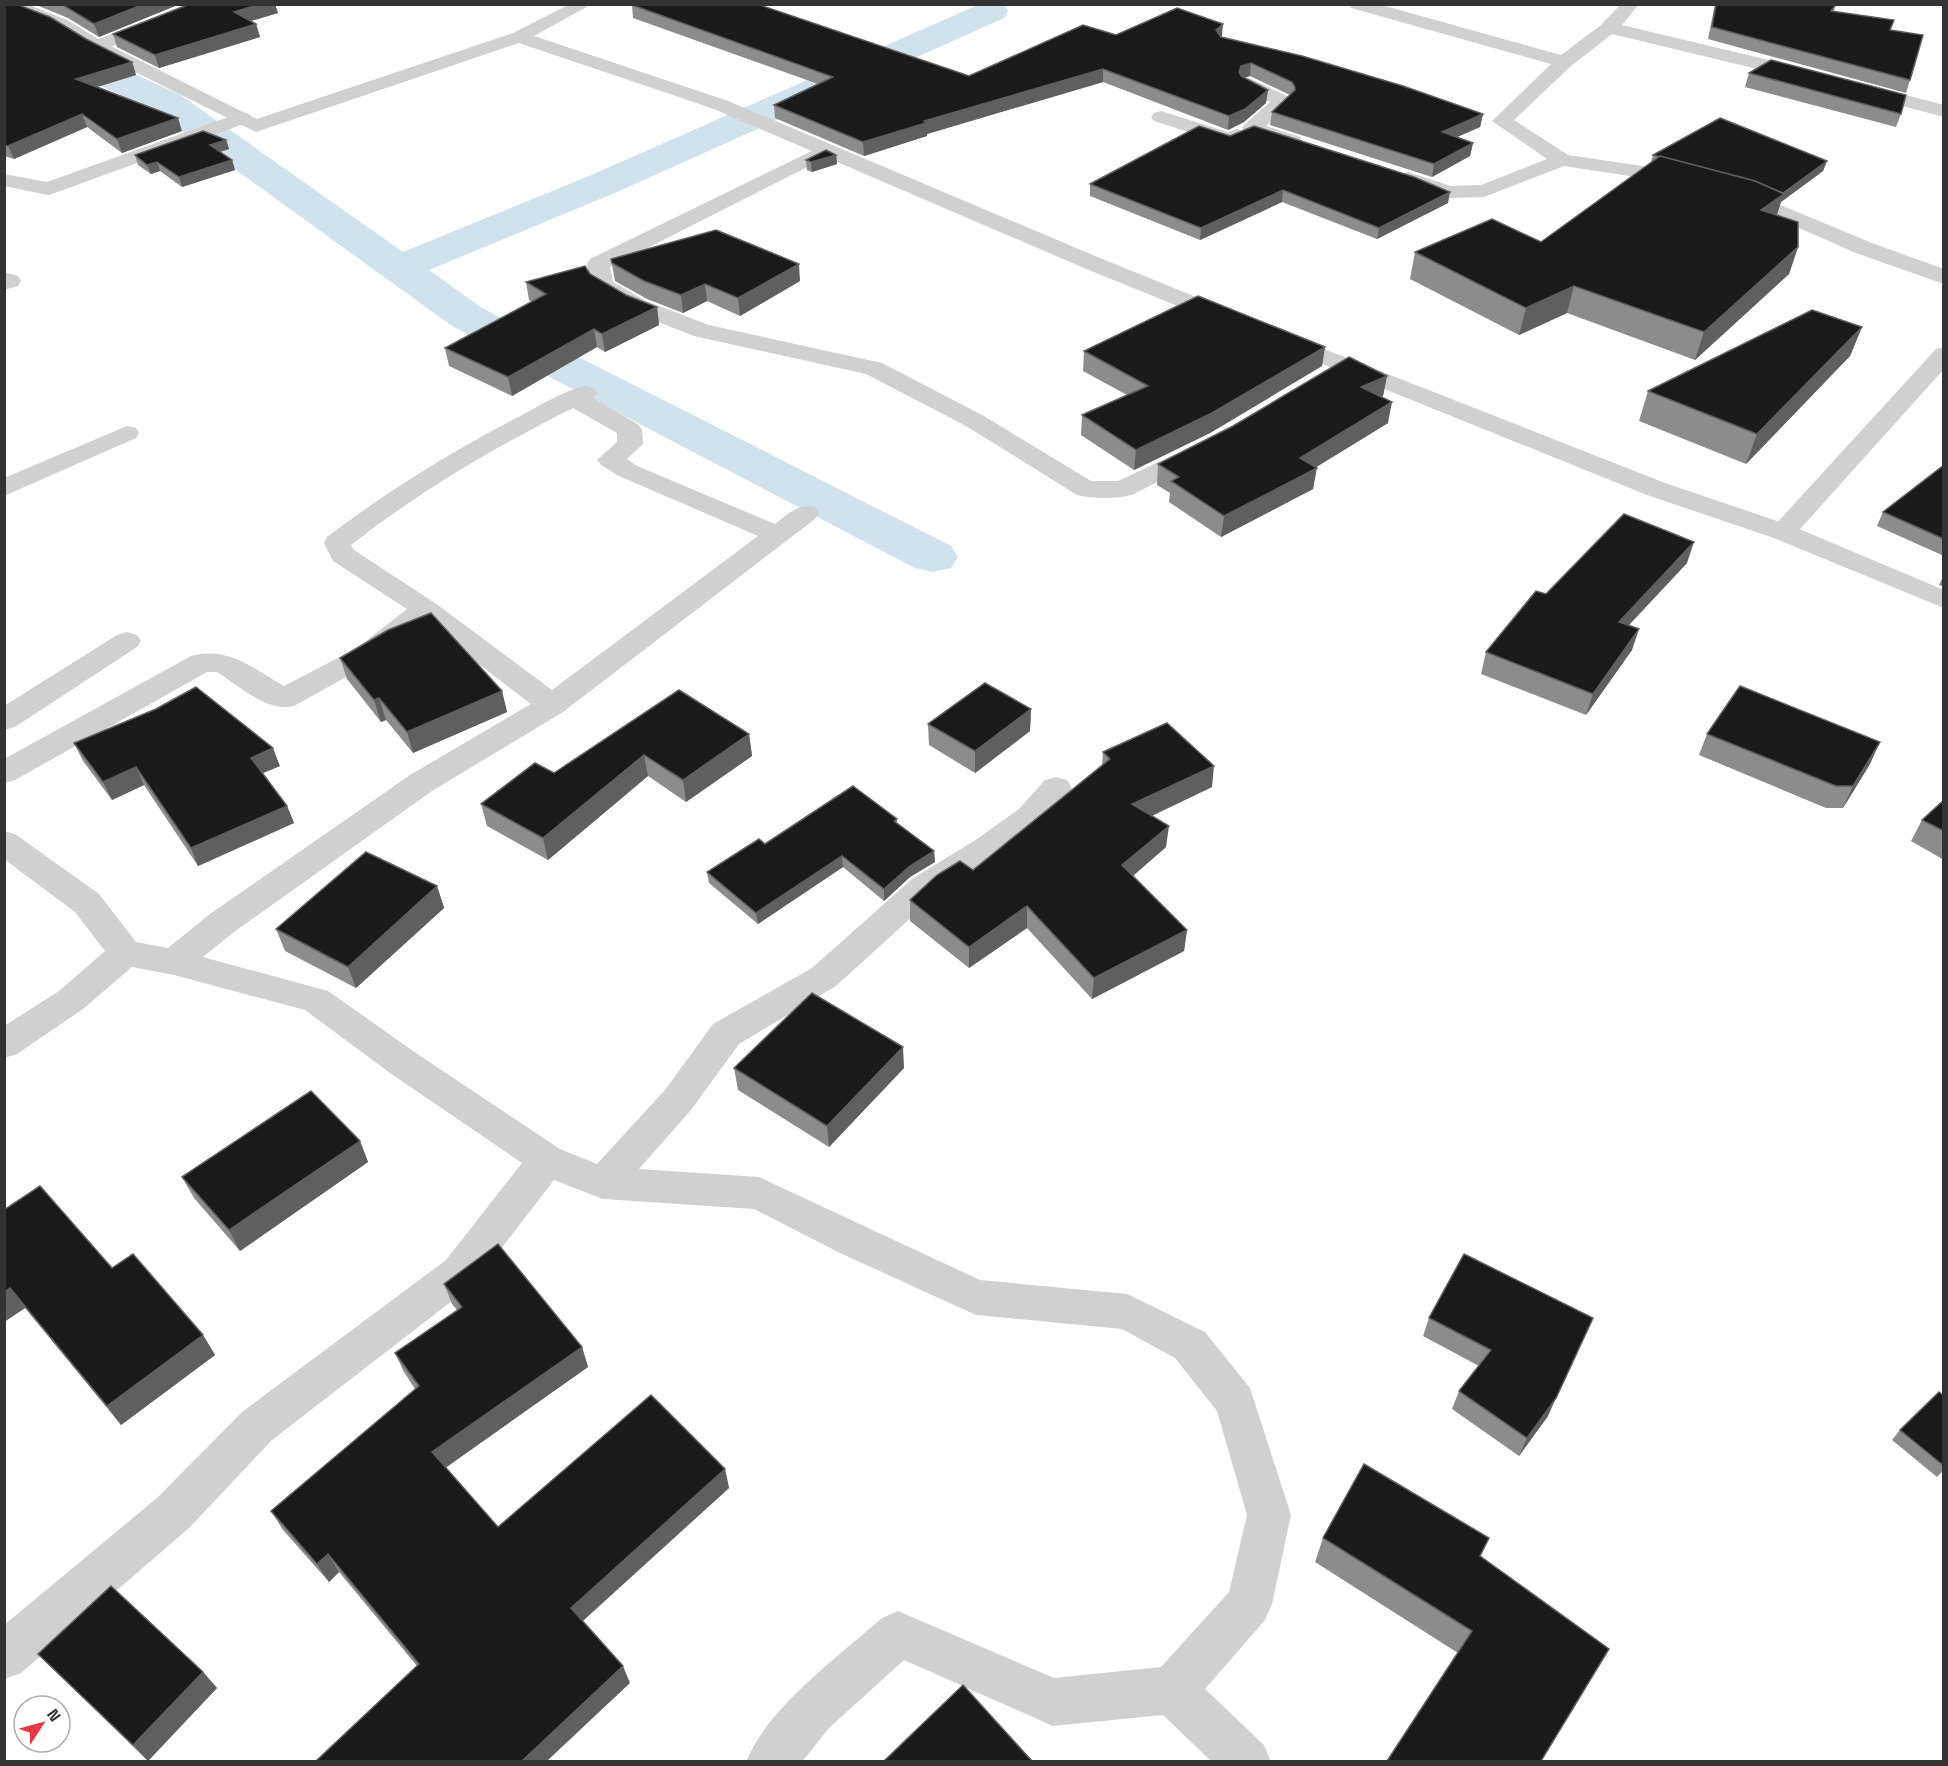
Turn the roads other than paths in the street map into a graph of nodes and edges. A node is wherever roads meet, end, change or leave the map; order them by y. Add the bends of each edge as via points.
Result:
1 (9, 4) edge
2 (204, 4) edge
3 (584, 4) edge
4 (1357, 4) edge
5 (1631, 4) edge
6 (1381, 7) edge
7 (1611, 28) junction
8 (519, 37) junction
9 (97, 46) junction
10 (1565, 62) junction
11 (1249, 84) edge
12 (1944, 111) edge
13 (1161, 117) dead end
14 (242, 118) junction
15 (1252, 128) junction
16 (1307, 146) edge
17 (826, 150) junction
18 (1562, 160) junction
19 (1395, 174) edge
20 (4, 180) edge
21 (1944, 277) edge
22 (1944, 354) edge
23 (1345, 365) junction
24 (1317, 381) edge
25 (127, 433) dead end
26 (1220, 440) edge
27 (4, 488) edge
28 (806, 513) dead end
29 (1783, 532) junction
30 (776, 534) junction
31 (1944, 600) edge
32 (425, 609) junction
33 (127, 641) dead end
34 (552, 705) junction
35 (4, 720) edge
36 (4, 773) edge
37 (1056, 788) dead end
38 (4, 842) edge
39 (125, 953) junction
40 (174, 962) junction
41 (4, 1044) edge
42 (547, 1160) junction
43 (603, 1183) junction
44 (4, 1656) edge
45 (1172, 1690) junction
46 (770, 1761) edge
47 (1247, 1761) edge

1 - 9 street via 61,24
2 - 9 street
3 - 8 street
4 - 6 street
5 - 7 street
6 - 10 street
7 - 10 street
7 - 12 street
8 - 14 street via 256,126
8 - 17 street via 721,105
9 - 14 street
10 - 18 street via 1496,119
11 - 15 street via 1282,101
13 - 15 street via 1229,139
14 - 20 street via 48,189
15 - 16 street
17 - 23 street
17 - 26 street via 598,264 602,285 638,306 702,331 874,368 975,421 1086,489 1123,489
18 - 19 street via 1484,191 1449,192
18 - 21 street via 1656,174 1754,201
22 - 29 street
23 - 24 street
23 - 29 street via 1656,489
25 - 27 street
28 - 30 street
29 - 31 street
30 - 32 street via 610,460 630,444 630,430 578,396 519,426 374,513 337,543 343,555
30 - 34 street
32 - 34 street
32 - 36 street via 367,654 283,699 223,663 201,663
33 - 35 street
34 - 40 street via 421,783 222,923
37 - 43 street via 1030,817 924,888 824,977 726,1034 678,1100
38 - 39 street via 87,903
39 - 40 street
39 - 41 street via 71,1000
40 - 42 street via 316,1000
42 - 43 street
42 - 44 street via 460,1272 257,1426 172,1513
43 - 45 street via 759,1193 976,1297 1127,1312 1190,1346 1235,1402 1269,1515 1249,1604
45 - 46 street via 1053,1702 898,1634 812,1711
45 - 47 street

